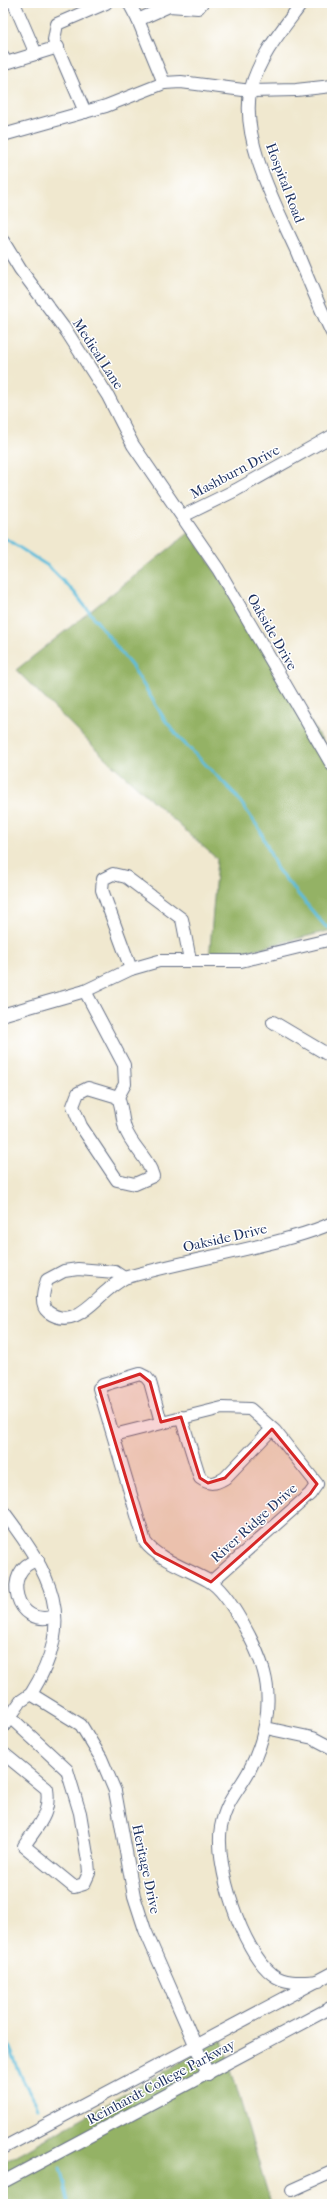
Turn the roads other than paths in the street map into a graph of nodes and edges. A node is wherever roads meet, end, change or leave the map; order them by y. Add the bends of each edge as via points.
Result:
1 (14, 3) edge
2 (106, 3) edge
3 (129, 3) edge
4 (202, 3) edge
5 (302, 3) edge
6 (138, 20) junction
7 (58, 47) junction
8 (36, 54) junction
9 (3, 57) edge
10 (164, 83) junction
11 (332, 86) edge
12 (251, 90) junction
13 (85, 112) junction
14 (3, 135) edge
15 (3, 242) edge
16 (332, 332) edge
17 (332, 436) edge
18 (162, 487) joint
19 (183, 516) junction
20 (332, 765) edge
21 (332, 939) edge
22 (190, 960) junction
23 (131, 969) junction
24 (85, 991) junction
25 (4, 1010) edge
26 (273, 1022) dead end
27 (332, 1057) edge
28 (118, 1097) junction
29 (332, 1224) edge
30 (124, 1278) junction
31 (180, 1417) junction
32 (161, 1422) junction
33 (272, 1429) junction
34 (114, 1435) junction
35 (3, 1510) edge
36 (38, 1560) junction
37 (211, 1582) junction
38 (55, 1616) junction
39 (31, 1694) junction
40 (6, 1722) edge
41 (266, 1728) junction
42 (332, 1748) edge
43 (3, 1753) edge
44 (332, 1973) edge
45 (319, 1981) junction
46 (332, 2007) edge
47 (196, 2046) junction
48 (208, 2074) junction
49 (3, 2148) edge
50 (24, 2171) junction
51 (332, 2172) edge
52 (3, 2182) edge
53 (3, 2188) edge
54 (292, 2190) dead end

1 - 8 street
2 - 7 street via 57,24 54,40
3 - 6 street
4 - 6 street via 198,8 169,6
5 - 12 street, Hospital Road via 270,46 255,75
6 - 10 street
7 - 8 street
7 - 13 street
8 - 9 street via 6,63
10 - 12 street via 181,82
10 - 13 street
11 - 12 street via 296,90
12 - 16 street, Hospital Road via 250,115 254,147 278,211
13 - 14 street
15 - 18 street, Medical Lane via 108,396 133,445
17 - 19 street, Mashburn Drive via 236,490
18 - 19 street, Mashburn Drive
19 - 20 street, Oakside Drive via 262,641 303,718
21 - 22 street via 241,960
22 - 23 street via 165,960
22 - 23 street via 182,919 126,877 113,874 103,879 102,890
23 - 24 street
24 - 25 street
24 - 28 street via 124,1065 125,1084
26 - 27 street
28 - 28 street via 88,1088 78,1093 74,1106 81,1126 117,1180 134,1184 153,1176 150,1165 133,1144 125,1128
29 - 30 street, Oakside Drive via 259,1246 157,1268
30 - 30 street, Oakside Drive via 115,1272 88,1269 64,1272 47,1280 43,1290 44,1309 61,1317 71,1317 92,1306 108,1289
31 - 32 street, River Ridge Drive
31 - 33 street, River Ridge Drive via 222,1408 250,1409
31 - 33 street via 200,1478 208,1483 216,1483 225,1478
32 - 34 street, River Ridge Drive
32 - 34 street, River Ridge Drive via 150,1382 140,1374 99,1388
33 - 37 street, River Ridge Drive via 317,1484 310,1494
34 - 37 street, River Ridge Drive via 145,1542 155,1553
35 - 36 street
36 - 38 street via 50,1587
36 - 38 street via 24,1568 18,1577 15,1588 17,1599 23,1609 32,1616
37 - 41 street, River Ridge Drive via 230,1602 256,1649 265,1673
38 - 39 street via 51,1654
39 - 40 street via 21,1701
39 - 47 street, Heritage Drive via 81,1725 101,1758 115,1791 134,1896 145,1930
40 - 43 street via 67,1770 80,1813 89,1873 84,1884 74,1887 24,1846 45,1815 49,1803 47,1790
41 - 42 street via 313,1738
41 - 45 street, River Ridge Drive via 249,1772 226,1807 220,1841 224,1870 236,1918 248,1943 272,1974 284,1980
44 - 45 street, Reinhardt College Parkway
45 - 47 street, Reinhardt College Parkway
46 - 48 street, Reinhardt College Parkway
47 - 48 street, Heritage Drive
47 - 49 street, Reinhardt College Parkway
48 - 50 street, Reinhardt College Parkway
50 - 52 street, Reinhardt College Parkway
50 - 53 street
51 - 54 street

